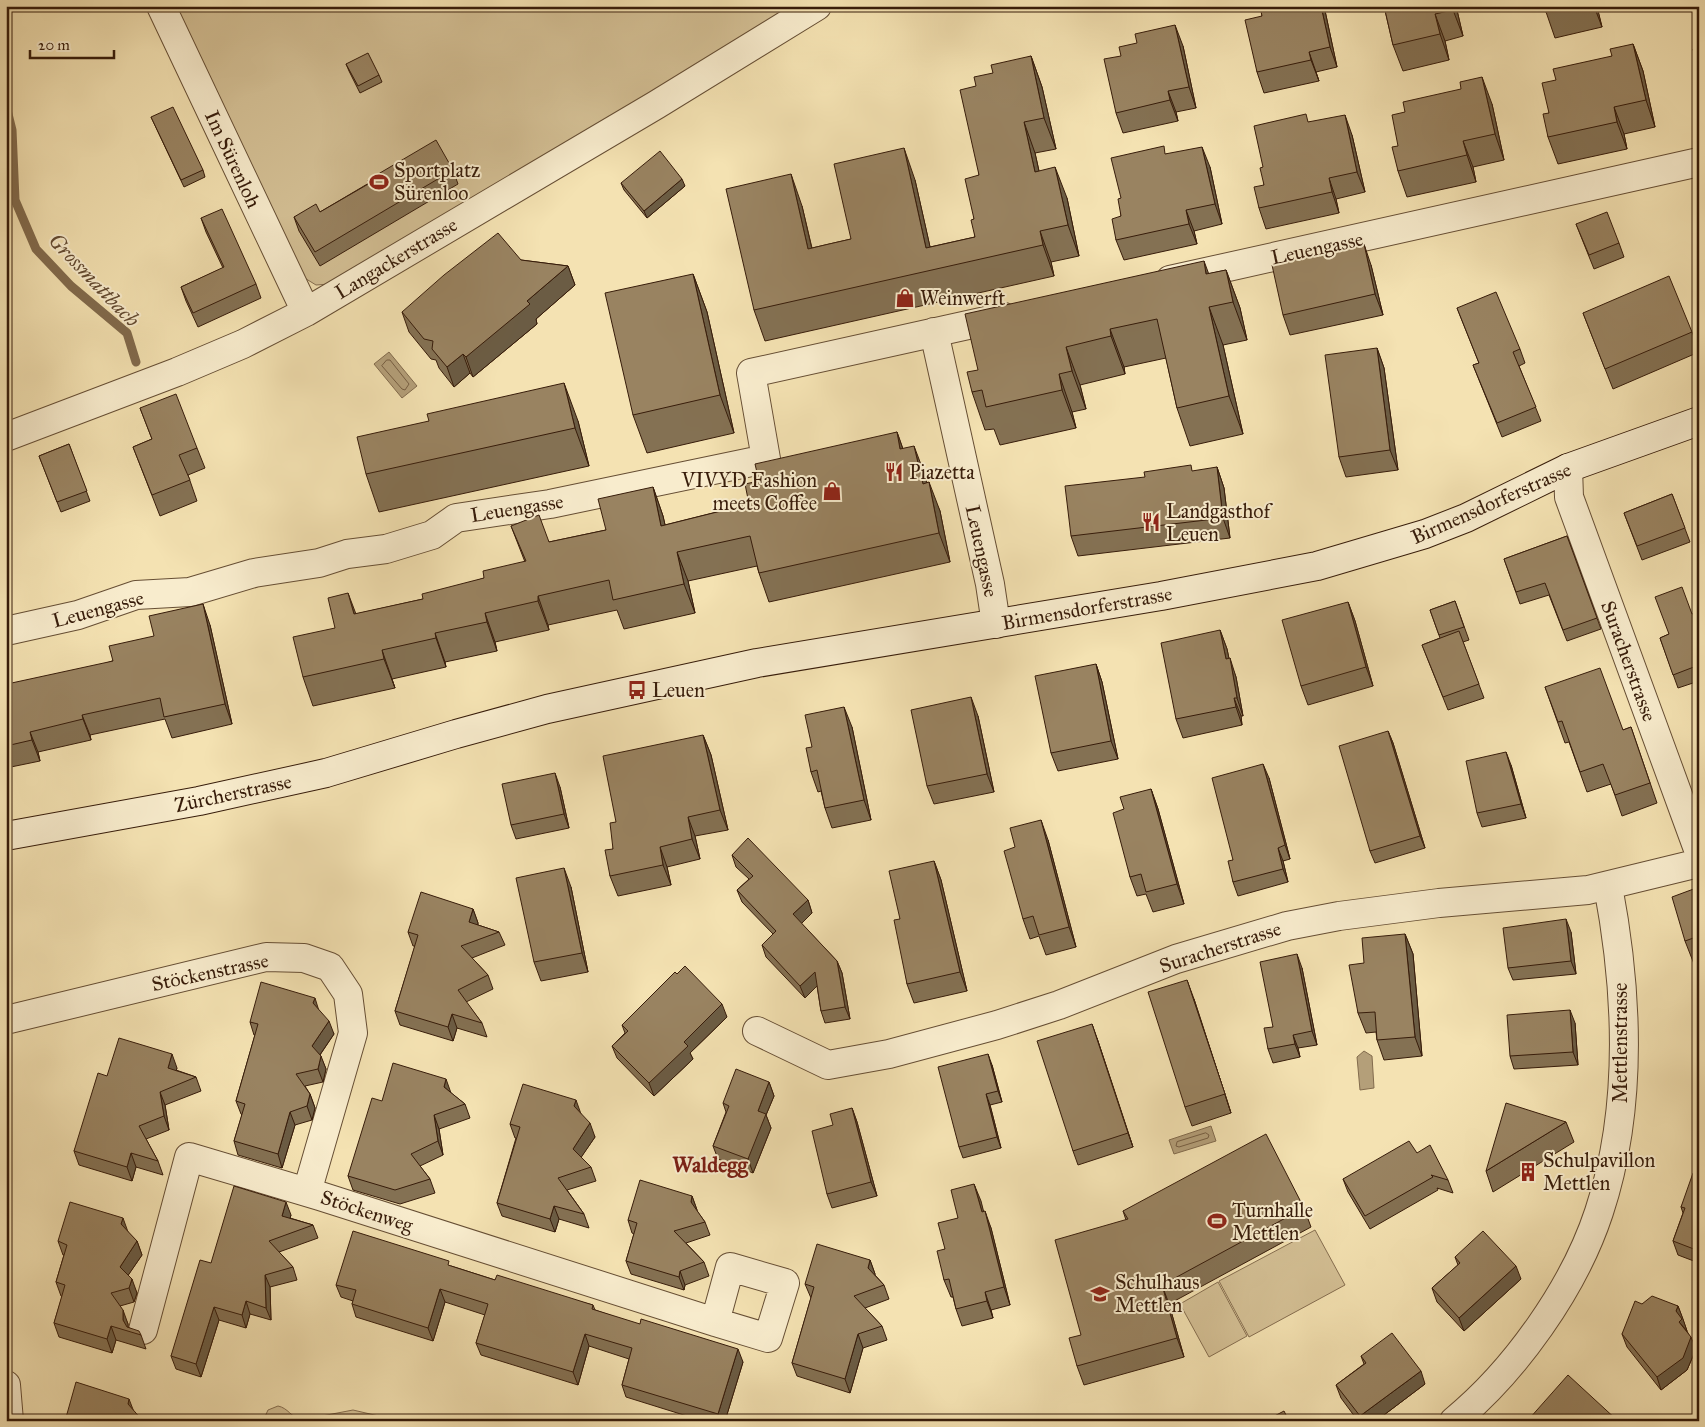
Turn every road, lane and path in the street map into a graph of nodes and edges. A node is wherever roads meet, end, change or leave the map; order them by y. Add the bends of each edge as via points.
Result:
1 (161, 6) edge
2 (817, 6) edge
3 (1699, 162) edge
4 (1146, 286) edge
5 (1030, 311) edge
6 (306, 312) junction
7 (934, 332) junction
8 (1699, 421) edge
9 (6, 437) edge
10 (1568, 468) junction
11 (996, 624) junction
12 (6, 631) edge
13 (456, 734) joint
14 (6, 836) edge
15 (1699, 852) edge
16 (1699, 863) edge
17 (1608, 886) junction
18 (6, 1020) edge
19 (757, 1031) dead end
20 (307, 1192) junction
21 (715, 1322) dead end
22 (143, 1330) dead end
23 (6, 1385) edge
24 (9, 1421) edge
25 (1454, 1421) edge

1 - 6 street, Im Sürenloh
2 - 6 street, Langackerstrasse
3 - 4 street, Leuengasse
5 - 7 street, Leuengasse
6 - 9 street, Langackerstrasse via 177,372
7 - 11 street, Leuengasse
7 - 12 street, Leuengasse via 751,372 766,459 550,504 456,518 432,535 386,549 254,573 190,592 136,595 78,615
8 - 10 street, Birmensdorferstrasse
10 - 11 street, Birmensdorferstrasse via 1466,518 1366,553 1253,579
10 - 15 street, Suracherstrasse via 1569,497
11 - 13 street, Birmensdorferstrasse via 757,663
13 - 14 street, Zürcherstrasse via 361,765 318,775 199,801
16 - 17 street, Suracherstrasse
17 - 19 street, Suracherstrasse via 1537,896 1439,903 1287,926 1176,959 997,1025 889,1054 828,1065
17 - 25 street, Mettlenstrasse via 1619,941 1624,1057 1617,1137 1599,1212 1566,1287 1523,1350
18 - 20 street, Stöckenstrasse via 266,957 304,958 330,967 348,994 353,1033
20 - 21 street, Stöckenweg
20 - 22 street, Stöckenweg via 189,1157
23 - 24 street

